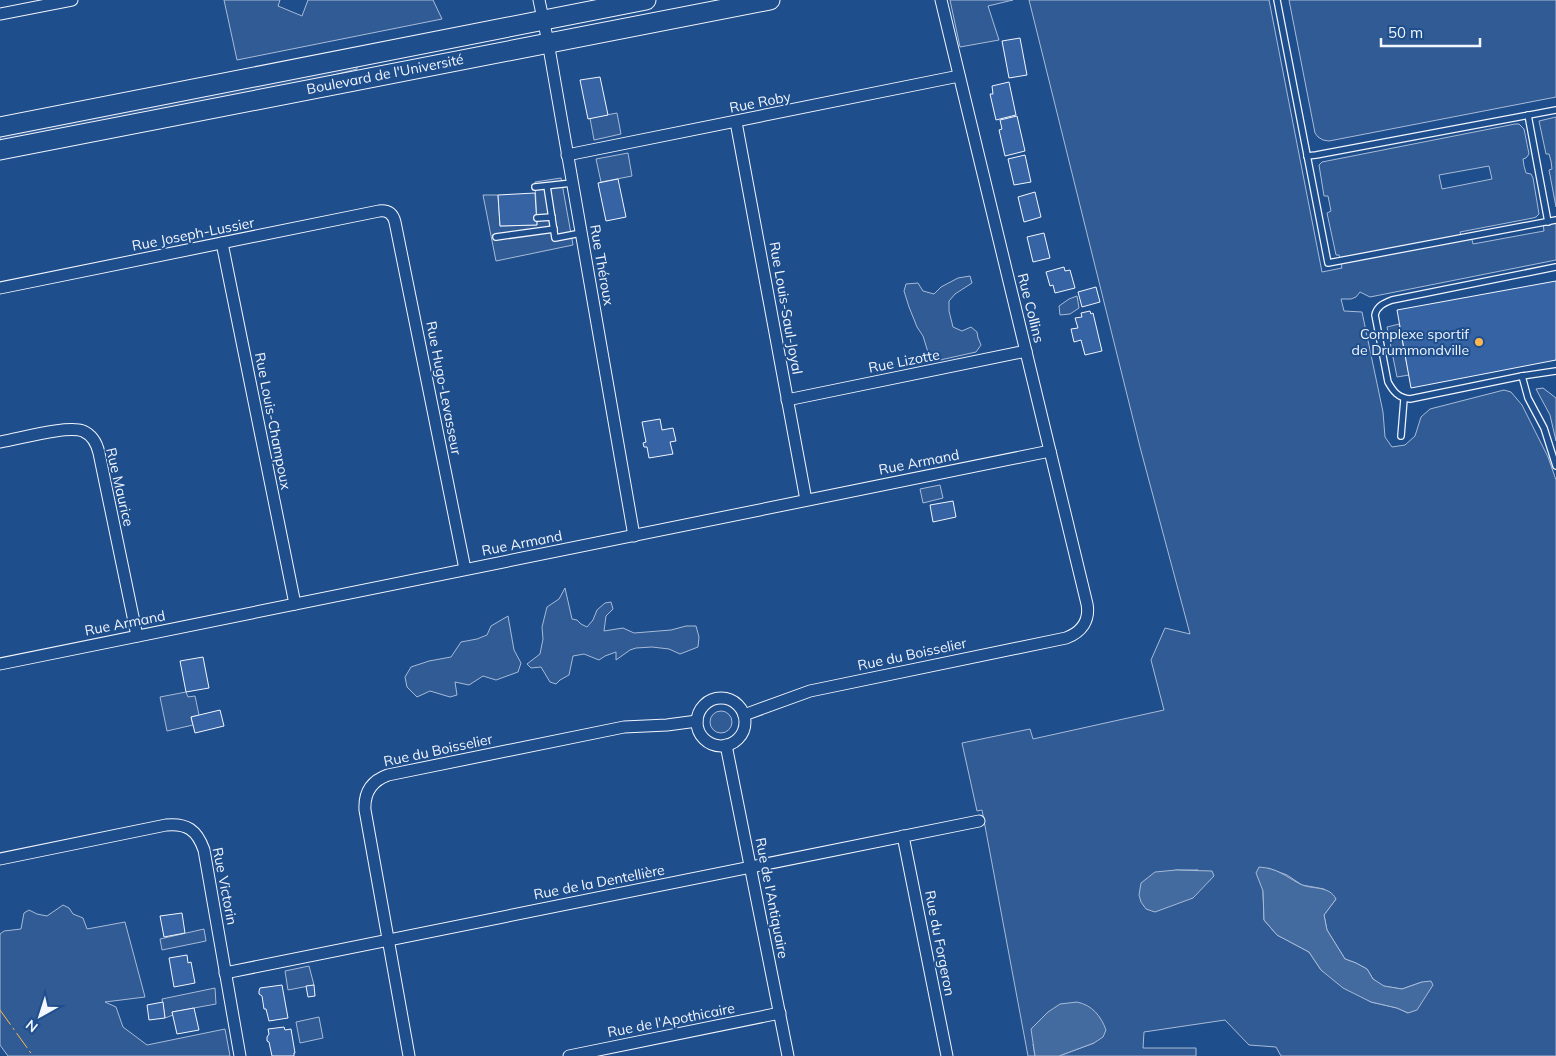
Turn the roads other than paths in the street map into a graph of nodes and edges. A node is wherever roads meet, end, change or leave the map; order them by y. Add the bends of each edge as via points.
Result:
1 (72, 0) edge
2 (539, 0) edge
3 (646, 0) edge
4 (770, 0) edge
5 (941, 0) edge
6 (1277, 0) edge
7 (0, 14) edge
8 (543, 20) junction
9 (548, 42) junction
10 (959, 76) junction
11 (1556, 110) edge
12 (1528, 115) junction
13 (736, 122) junction
14 (0, 127) edge
15 (0, 150) edge
16 (567, 155) junction
17 (1307, 156) junction
18 (572, 182) junction
19 (547, 186) junction
20 (535, 187) dead end
21 (391, 214) joint
22 (552, 217) junction
23 (537, 218) dead end
24 (1556, 220) edge
25 (1548, 222) junction
26 (554, 229) junction
27 (581, 233) junction
28 (496, 236) dead end
29 (222, 243) junction
30 (1556, 267) edge
31 (0, 288) edge
32 (1026, 351) junction
33 (1556, 371) edge
34 (1522, 376) junction
35 (1404, 399) junction
36 (787, 400) junction
37 (1401, 436) dead end
38 (0, 442) edge
39 (1050, 451) junction
40 (1556, 466) edge
41 (806, 500) junction
42 (634, 536) junction
43 (465, 569) junction
44 (295, 604) junction
45 (1086, 624) joint
46 (137, 636) junction
47 (0, 664) edge
48 (744, 715) junction
49 (697, 722) junction
50 (726, 746) junction
51 (979, 821) dead end
52 (903, 836) junction
53 (0, 859) edge
54 (750, 867) junction
55 (390, 940) junction
56 (225, 973) junction
57 (780, 1013) junction
58 (240, 1056) edge
59 (410, 1056) edge
60 (569, 1056) edge
61 (788, 1056) edge
62 (947, 1056) edge

1 - 7 street
2 - 8 street, Rue Théroux
3 - 8 main road, Boulevard de l'Université
4 - 9 main road, Boulevard de l'Université
5 - 10 street, Rue Collins
6 - 17 lane
8 - 9 street, Rue Théroux
8 - 14 main road, Boulevard de l'Université
9 - 15 main road, Boulevard de l'Université
9 - 16 street, Rue Théroux
10 - 13 street, Rue Roby
10 - 32 street, Rue Collins
11 - 12 lane
12 - 17 lane
12 - 25 lane
13 - 16 street, Rue Roby
13 - 36 street, Rue Louis-Saul-Joyal
16 - 18 street, Rue Théroux
17 - 25 lane via 1328,263
18 - 19 lane
18 - 27 street, Rue Théroux
19 - 20 lane
19 - 22 lane
21 - 29 street, Rue Joseph-Lussier via 379,211
21 - 43 street, Rue Hugo-Levasseur
22 - 23 lane
22 - 26 lane
24 - 25 lane
26 - 27 lane via 555,238
26 - 28 lane
27 - 42 street, Rue Théroux
29 - 31 street, Rue Joseph-Lussier
29 - 44 street, Rue Louis-Champoux
30 - 35 lane via 1392,300 1379,307 1375,315 1388,382 1392,390
32 - 36 street, Rue Lizotte
32 - 39 street, Rue Collins
33 - 34 lane
34 - 35 lane
34 - 40 lane
35 - 37 lane
36 - 41 street, Rue Louis-Saul-Joyal
38 - 46 street, Rue Maurice via 67,429 84,432 92,438 99,453
39 - 41 street, Rue Armand
39 - 45 street, Rue Collins via 1087,604
41 - 42 street, Rue Armand
42 - 43 street, Rue Armand
43 - 44 street, Rue Armand
44 - 46 street, Rue Armand
45 - 48 street, Rue du Boisselier via 1066,638 810,691
46 - 47 street, Rue Armand
48 - 49 street via 736,704 724,699 711,700 701,709
48 - 50 street via 742,734
49 - 50 street via 700,733 708,742
49 - 55 street, Rue du Boisselier via 624,728 380,778 368,789 365,802
50 - 54 street, Rue de l'Antiquaire
51 - 52 street, Rue de la Dentellière
52 - 54 street, Rue de la Dentellière
52 - 62 street, Rue du Forgeron
53 - 56 street, Rue Victorin via 166,825 186,826 198,836 204,850
54 - 55 street, Rue de la Dentellière
54 - 57 street, Rue de l'Antiquaire
55 - 56 street, Rue de la Dentellière
55 - 59 street, Rue du Boisselier
56 - 58 street, Rue Victorin
57 - 60 street, Rue de l'Apothicaire
57 - 61 street, Rue de l'Antiquaire

